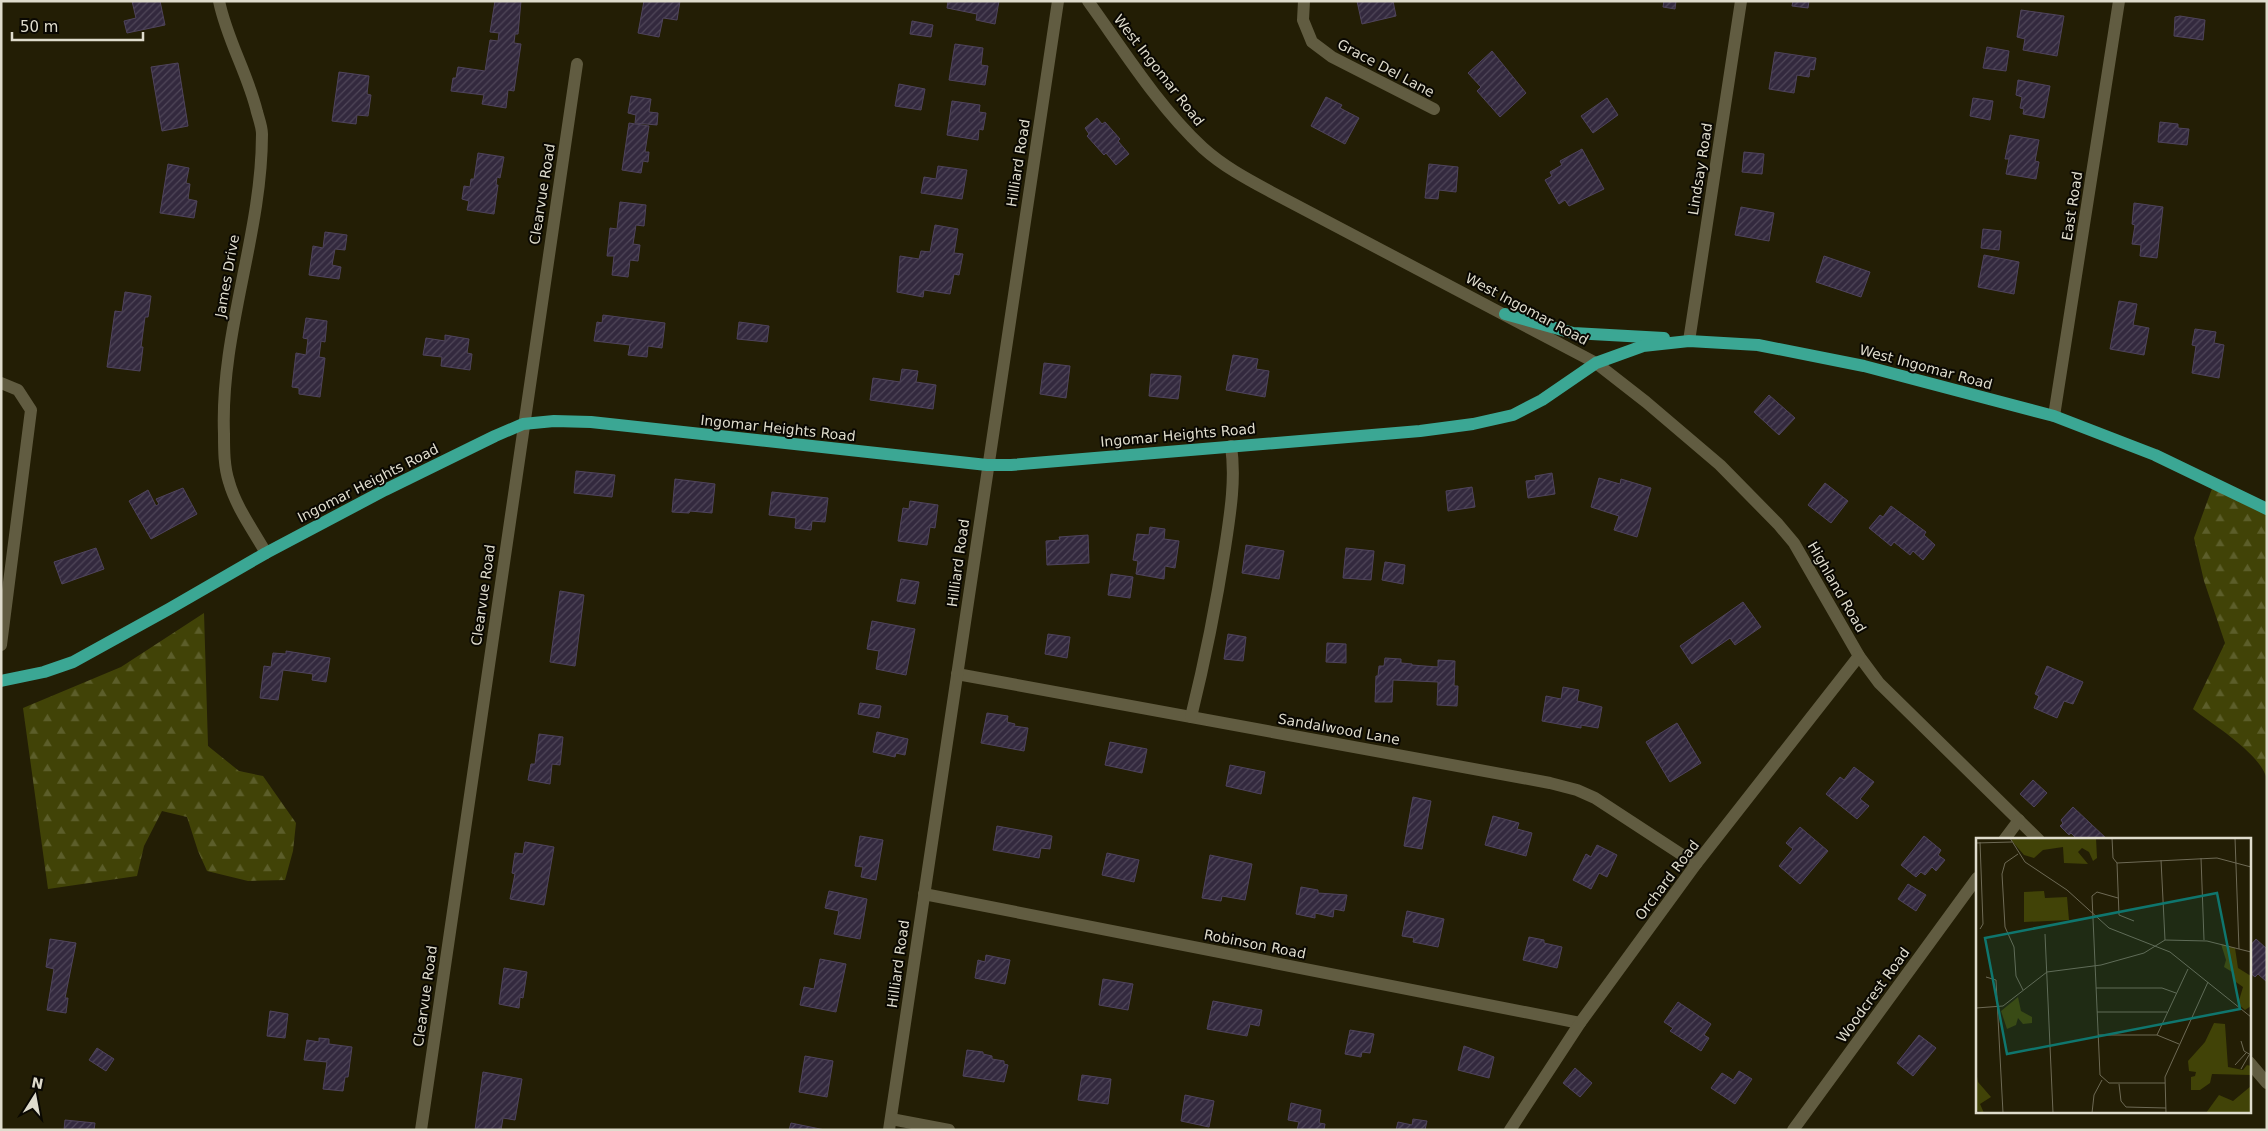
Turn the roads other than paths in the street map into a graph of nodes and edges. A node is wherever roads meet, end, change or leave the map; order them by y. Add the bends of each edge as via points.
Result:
1 (219, 1) edge
2 (1058, 1) edge
3 (1088, 1) edge
4 (1304, 1) edge
5 (1741, 1) edge
6 (2119, 1) edge
7 (577, 64) dead end
8 (1434, 109) dead end
9 (1505, 314) junction
10 (1689, 341) junction
11 (1596, 363) junction
12 (1, 383) edge
13 (2054, 416) junction
14 (523, 424) junction
15 (1231, 446) junction
16 (988, 465) junction
17 (2267, 509) edge
18 (266, 553) junction
19 (1, 644) edge
20 (1859, 656) junction
21 (957, 674) junction
22 (1, 681) edge
23 (1191, 717) junction
24 (2019, 820) junction
25 (2006, 838) edge
26 (2037, 838) edge
27 (1696, 864) junction
28 (1976, 879) edge
29 (924, 894) junction
30 (1580, 1023) junction
31 (2250, 1063) edge
32 (2267, 1083) edge
33 (890, 1124) edge
34 (421, 1130) edge
35 (949, 1130) edge
36 (1510, 1130) edge
37 (1793, 1130) edge

1 - 18 street, James Drive via 223,20 253,95 262,132 256,199 227,361 223,411 225,463 236,501
2 - 16 street, Hilliard Road
3 - 9 street, West Ingomar Road via 1169,111 1204,149 1225,165
4 - 8 street, Grace Del Lane via 1303,20 1312,42 1332,57
5 - 10 street, Lindsay Road
6 - 13 street, East Road
7 - 14 street, Clearvue Road
9 - 10 main road via 1593,335
9 - 11 street, West Ingomar Road
10 - 11 main road, West Ingomar Road via 1642,346
10 - 13 main road, West Ingomar Road via 1758,346 1828,358
11 - 15 main road, Ingomar Heights Road via 1542,400 1513,415 1494,420 1420,431
11 - 20 street, Highland Road via 1720,465 1762,506 1794,543
12 - 19 street via 18,390 31,410
13 - 17 main road, West Ingomar Road via 2155,454
14 - 16 main road, Ingomar Heights Road via 591,422
14 - 18 main road, Ingomar Heights Road via 385,490
14 - 34 street, Clearvue Road
15 - 16 main road, Ingomar Heights Road
15 - 23 street via 1234,462 1230,518 1214,618
16 - 21 street, Hilliard Road
18 - 22 main road, Ingomar Heights Road via 73,662
20 - 24 street, Highland Road via 1894,699
20 - 27 street, Orchard Road
21 - 23 street, Sandalwood Lane
21 - 29 street, Hilliard Road
23 - 27 street, Sandalwood Lane via 1576,790 1595,798
24 - 25 street
24 - 26 street, Highland Road
27 - 30 street, Orchard Road
28 - 37 street, Woodcrest Road
29 - 30 street, Robinson Road
29 - 33 street, Hilliard Road
30 - 36 street, Orchard Road
31 - 32 street
33 - 35 street

